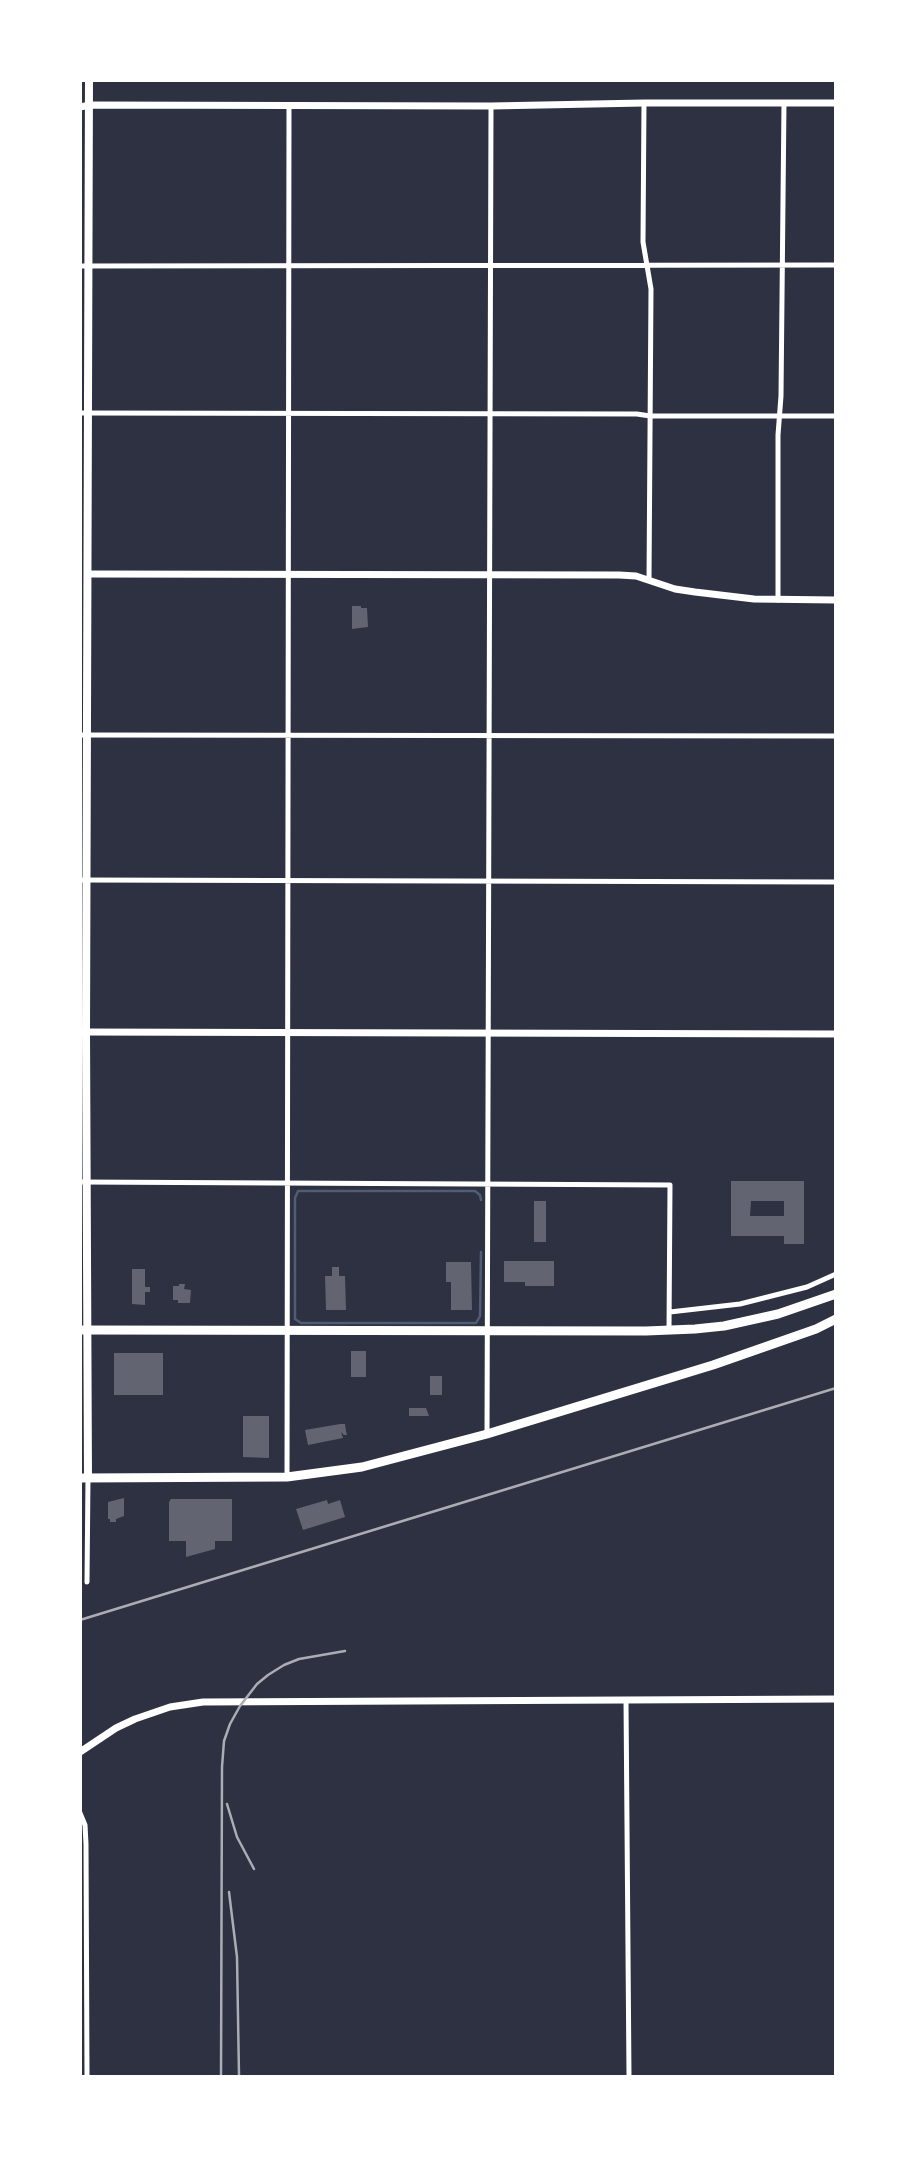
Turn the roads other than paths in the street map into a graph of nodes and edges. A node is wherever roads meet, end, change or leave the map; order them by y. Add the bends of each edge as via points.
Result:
1 (89, 80) edge
2 (644, 103) junction
3 (784, 103) junction
4 (835, 103) edge
5 (84, 105) edge
6 (289, 106) junction
7 (491, 106) junction
8 (782, 265) junction
9 (835, 265) edge
10 (85, 266) edge
11 (289, 266) junction
12 (490, 266) junction
13 (646, 267) junction
14 (85, 413) edge
15 (289, 413) junction
16 (490, 413) junction
17 (650, 416) junction
18 (779, 416) junction
19 (835, 416) edge
20 (84, 574) edge
21 (288, 574) junction
22 (489, 575) junction
23 (649, 580) junction
24 (778, 600) junction
25 (835, 600) edge
26 (83, 735) edge
27 (287, 735) junction
28 (489, 735) junction
29 (835, 736) edge
30 (84, 880) edge
31 (287, 881) junction
32 (489, 881) junction
33 (835, 882) edge
34 (83, 1032) edge
35 (287, 1032) junction
36 (488, 1033) junction
37 (835, 1034) edge
38 (83, 1182) edge
39 (286, 1183) junction
40 (488, 1184) junction
41 (835, 1274) edge
42 (835, 1294) edge
43 (670, 1312) junction
44 (835, 1319) edge
45 (83, 1330) edge
46 (286, 1330) junction
47 (487, 1330) junction
48 (669, 1330) junction
49 (487, 1434) junction
50 (287, 1477) junction
51 (84, 1478) edge
52 (87, 1582) dead end
53 (835, 1699) edge
54 (626, 1700) junction
55 (80, 1752) edge
56 (80, 1812) edge
57 (87, 2077) edge
58 (629, 2077) edge

1 - 5 main road
2 - 3 street
2 - 7 street
2 - 13 street
3 - 4 street
3 - 8 street
5 - 6 street
5 - 10 main road
6 - 7 street
6 - 11 street
7 - 12 street
8 - 9 street
8 - 13 street
8 - 18 street
10 - 11 street
10 - 14 main road
11 - 12 street
11 - 15 street
12 - 13 street
12 - 16 street
13 - 17 street via 651,289
14 - 15 street
14 - 20 main road
15 - 16 street
15 - 21 street
16 - 17 street
16 - 22 street
17 - 18 street
17 - 23 street
18 - 19 street
18 - 24 street
20 - 21 street
20 - 26 main road
21 - 22 street
21 - 27 street
22 - 23 street via 620,575
22 - 28 street
23 - 24 street via 695,593
24 - 25 street
26 - 27 street
26 - 30 main road
27 - 28 street
27 - 31 street
28 - 29 street
28 - 32 street
30 - 31 street
30 - 34 main road
31 - 32 street
31 - 35 street
32 - 33 street
32 - 36 street
34 - 35 street
34 - 38 main road
35 - 36 street
35 - 39 street
36 - 37 street
36 - 40 street
38 - 39 street
38 - 45 main road
39 - 40 street
39 - 46 street
40 - 43 street via 670,1185
40 - 47 street
41 - 43 street via 807,1287 751,1301
42 - 48 main road via 752,1320
43 - 48 street
44 - 49 main road via 724,1362
45 - 46 main road
45 - 51 main road
46 - 47 main road
46 - 50 street
47 - 48 main road
47 - 49 street
49 - 50 main road via 362,1467
50 - 51 main road
51 - 52 street
53 - 54 street
54 - 55 street via 202,1702 135,1719
54 - 58 street
56 - 57 street via 86,1844

